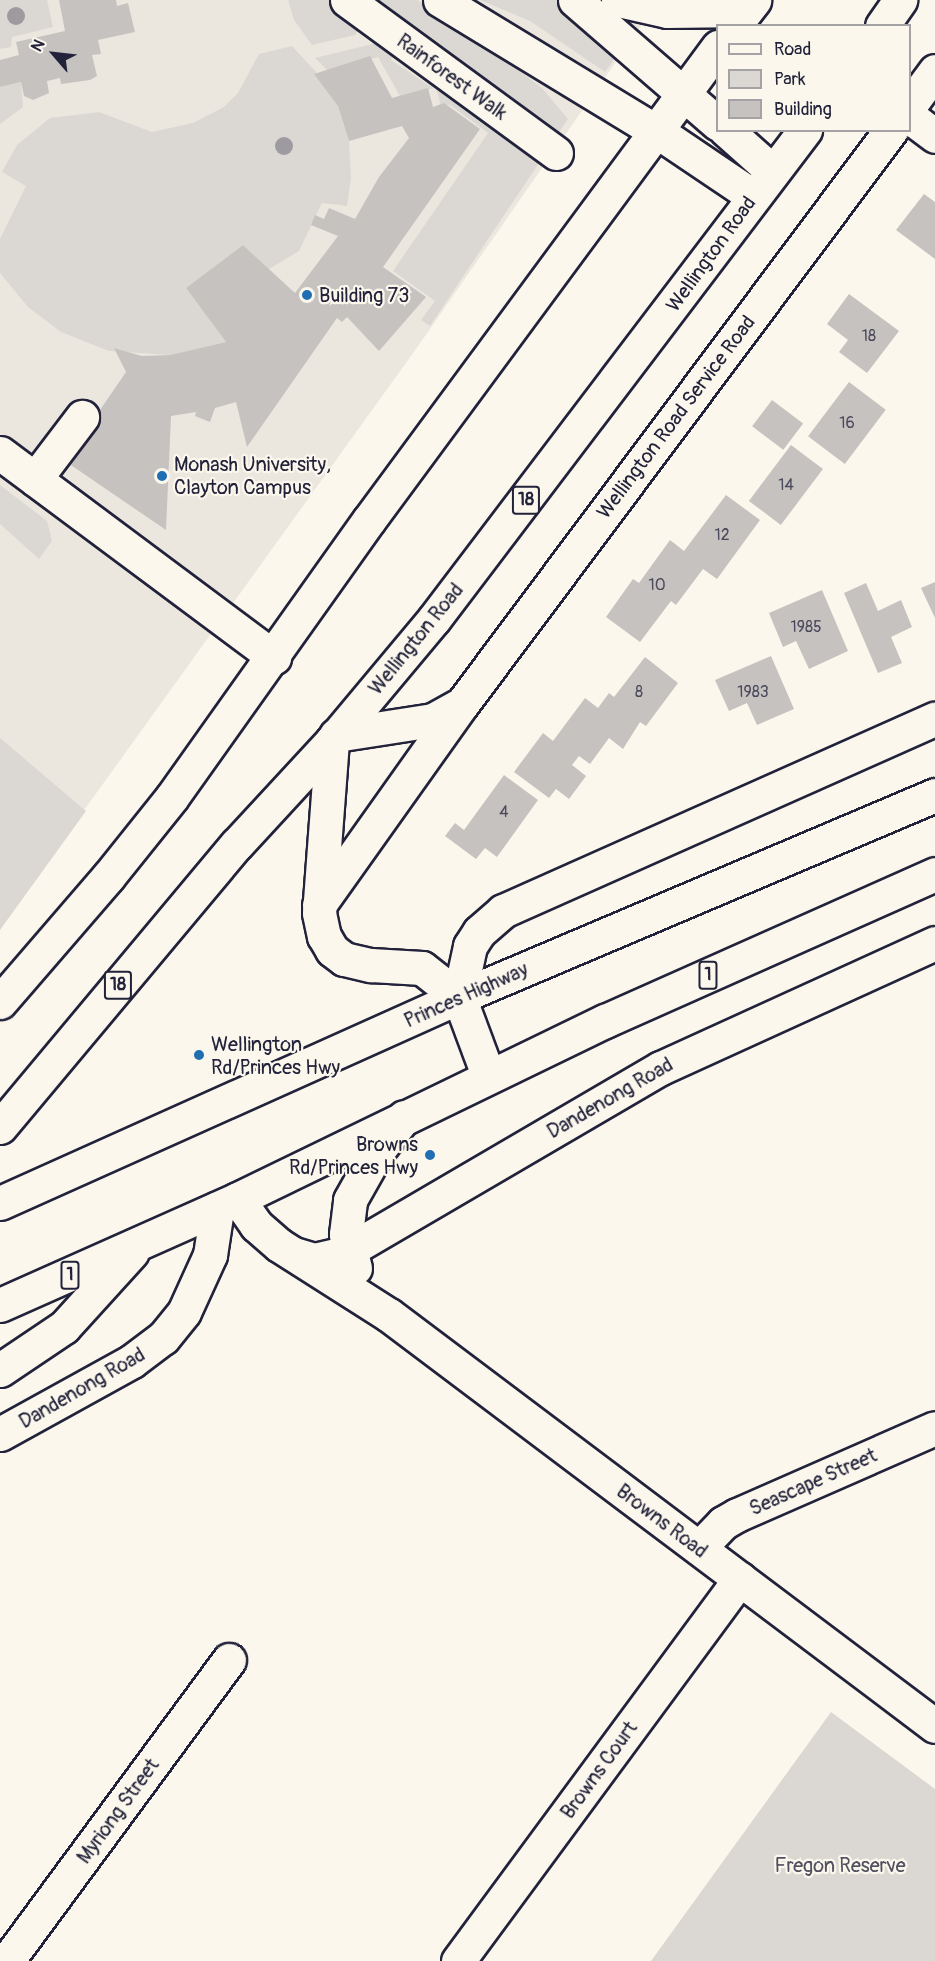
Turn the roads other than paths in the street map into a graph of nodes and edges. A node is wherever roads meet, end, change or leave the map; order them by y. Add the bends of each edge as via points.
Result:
1 (347, 0) edge
2 (440, 0) edge
3 (575, 0) edge
4 (618, 0) edge
5 (900, 0) edge
6 (745, 12) edge
7 (883, 24) edge
8 (716, 48) edge
9 (935, 71) edge
10 (682, 93) junction
11 (911, 102) edge
12 (911, 118) edge
13 (716, 123) edge
14 (655, 130) junction
15 (727, 132) edge
16 (803, 132) edge
17 (890, 132) edge
18 (935, 136) edge
19 (556, 153) dead end
20 (763, 183) junction
21 (82, 417) dead end
22 (0, 453) edge
23 (35, 478) junction
24 (274, 657) junction
25 (462, 704) junction
26 (935, 718) edge
27 (334, 738) junction
28 (935, 795) edge
29 (933, 876) edge
30 (320, 905) junction
31 (935, 943) edge
32 (459, 997) junction
33 (0, 1002) edge
34 (488, 1075) junction
35 (404, 1117) junction
36 (0, 1127) edge
37 (0, 1203) edge
38 (227, 1204) junction
39 (140, 1244) junction
40 (348, 1250) junction
41 (292, 1254) junction
42 (0, 1305) edge
43 (390, 1316) junction
44 (0, 1370) edge
45 (935, 1428) edge
46 (0, 1434) edge
47 (699, 1548) junction
48 (740, 1579) junction
49 (229, 1660) dead end
50 (935, 1726) edge
51 (7, 1961) edge
52 (458, 1961) edge

1 - 19 main road, Rainforest Walk
2 - 14 main road
3 - 10 main road
4 - 6 main road via 667,11
5 - 7 main road
8 - 10 main road
9 - 11 main road
10 - 13 main road
10 - 14 main road
12 - 18 main road
14 - 20 main road
14 - 24 main road via 369,520
15 - 20 main road
16 - 20 main road, Wellington Road / 18
17 - 25 main road, Wellington Road Service Road
20 - 27 main road, Wellington Road / 18 via 469,574
21 - 23 main road
22 - 23 main road
23 - 24 main road
24 - 33 main road via 108,877
25 - 27 main road, Wellington Road Service Road via 433,720
25 - 30 main road, Wellington Road Service Road
26 - 32 main road via 503,911 486,924 470,946
27 - 30 main road
27 - 36 main road, Wellington Road / 18 via 237,844
28 - 32 main road, Princes Highway
29 - 34 main road, 1
30 - 32 main road via 324,936 339,956 361,964 422,968
31 - 40 main road, Dandenong Road via 661,1068
32 - 34 main road
32 - 37 main road, Princes Highway
34 - 35 main road, 1
35 - 38 main road, 1
35 - 40 main road, Browns Road via 352,1193 346,1221
38 - 39 main road, 1
38 - 41 main road, Browns Road
38 - 46 main road, Dandenong Road via 210,1255 184,1312 163,1338 132,1361
39 - 42 main road, 1
39 - 44 main road via 64,1327
40 - 41 main road, Dandenong Road via 314,1260
40 - 43 main road, Browns Road via 355,1267
41 - 43 main road, Browns Road
43 - 47 main road, Browns Road
45 - 47 main road, Seascape Street via 723,1522
47 - 48 main road, Browns Road
48 - 50 main road, Browns Road
48 - 52 main road, Browns Court
49 - 51 main road, Myriong Street

